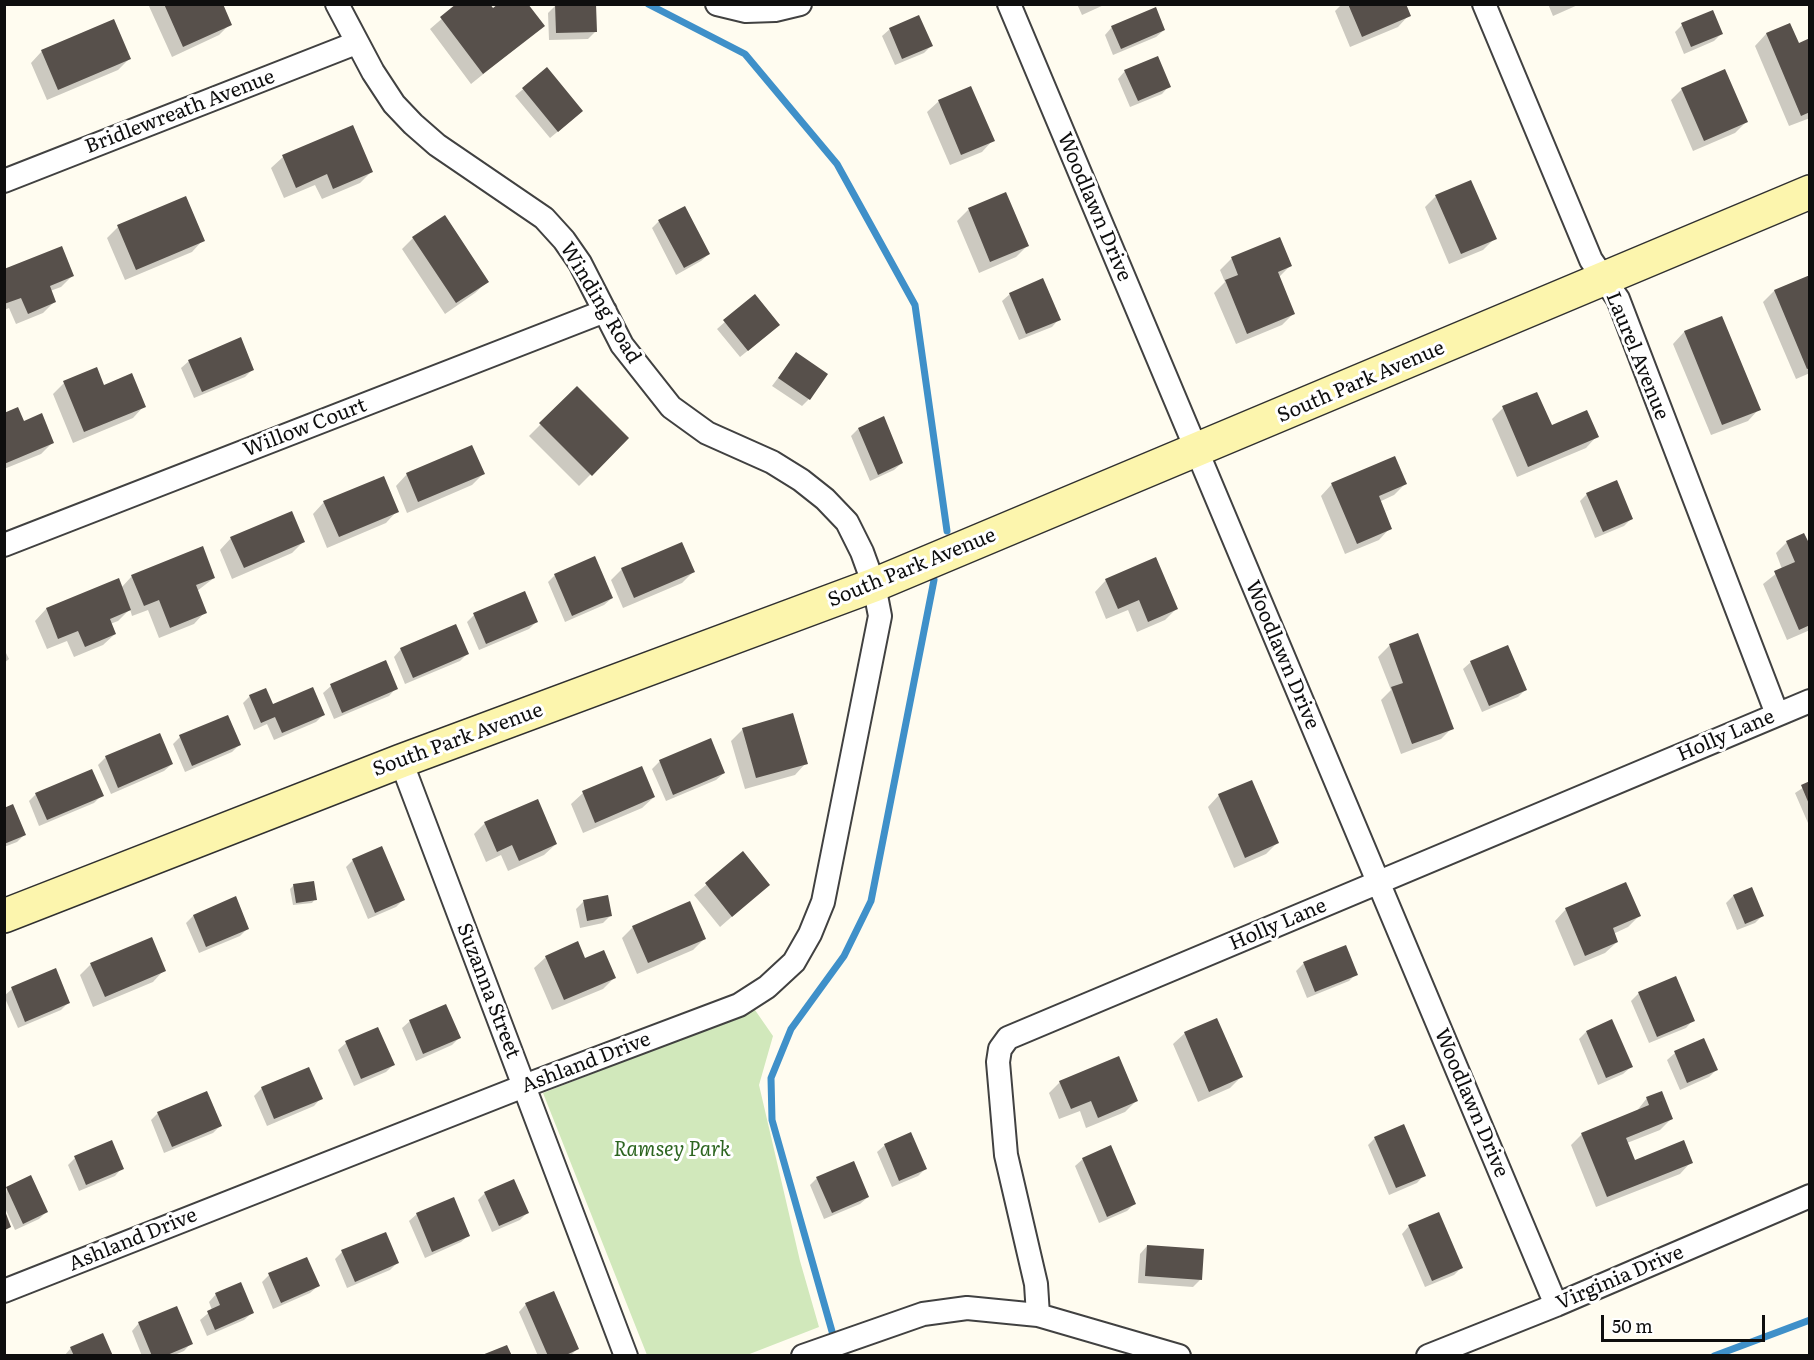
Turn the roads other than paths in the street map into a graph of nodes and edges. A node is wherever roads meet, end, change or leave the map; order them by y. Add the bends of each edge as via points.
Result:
1 (336, 4) edge
2 (717, 4) edge
3 (800, 4) edge
4 (1009, 4) edge
5 (1484, 4) edge
6 (356, 43) junction
7 (4, 181) edge
8 (1809, 192) edge
9 (1604, 279) junction
10 (605, 311) junction
11 (1196, 452) junction
12 (4, 545) edge
13 (874, 585) junction
14 (1809, 701) edge
15 (1777, 714) junction
16 (401, 761) junction
17 (1379, 883) junction
18 (4, 916) edge
19 (524, 1086) junction
20 (1809, 1196) edge
21 (4, 1291) edge
22 (1556, 1305) junction
23 (1038, 1315) junction
24 (626, 1356) edge
25 (803, 1356) edge
26 (1179, 1356) edge
27 (1428, 1356) edge

1 - 6 street, Winding Road
2 - 3 street via 746,11
4 - 11 street, Woodlawn Drive
5 - 9 street, Laurel Avenue via 1591,260
6 - 7 street, Bridlewreath Avenue
6 - 10 street, Winding Road via 394,104 413,124 437,145 544,218 580,263
8 - 9 street, South Park Avenue
9 - 11 street, South Park Avenue
9 - 15 street, Laurel Avenue via 1617,299
10 - 12 street, Willow Court
10 - 13 street, Winding Road via 622,345 672,407 707,433 771,462 825,499 847,522
11 - 13 street, South Park Avenue
11 - 17 street, Woodlawn Drive
13 - 16 street, South Park Avenue
13 - 19 street, Ashland Drive via 880,616 823,902 794,962 767,987 739,1005
14 - 15 street, Holly Lane
15 - 17 street, Holly Lane
16 - 18 street, South Park Avenue
16 - 19 street, Suzanna Street
17 - 22 street, Woodlawn Drive
17 - 23 street, Holly Lane via 1013,1035 1004,1043 998,1062 1006,1155 1036,1284
19 - 21 street, Ashland Drive
19 - 24 street, Suzanna Street
20 - 22 street, Virginia Drive
22 - 27 street, Virginia Drive
23 - 25 street via 945,1309
23 - 26 street

